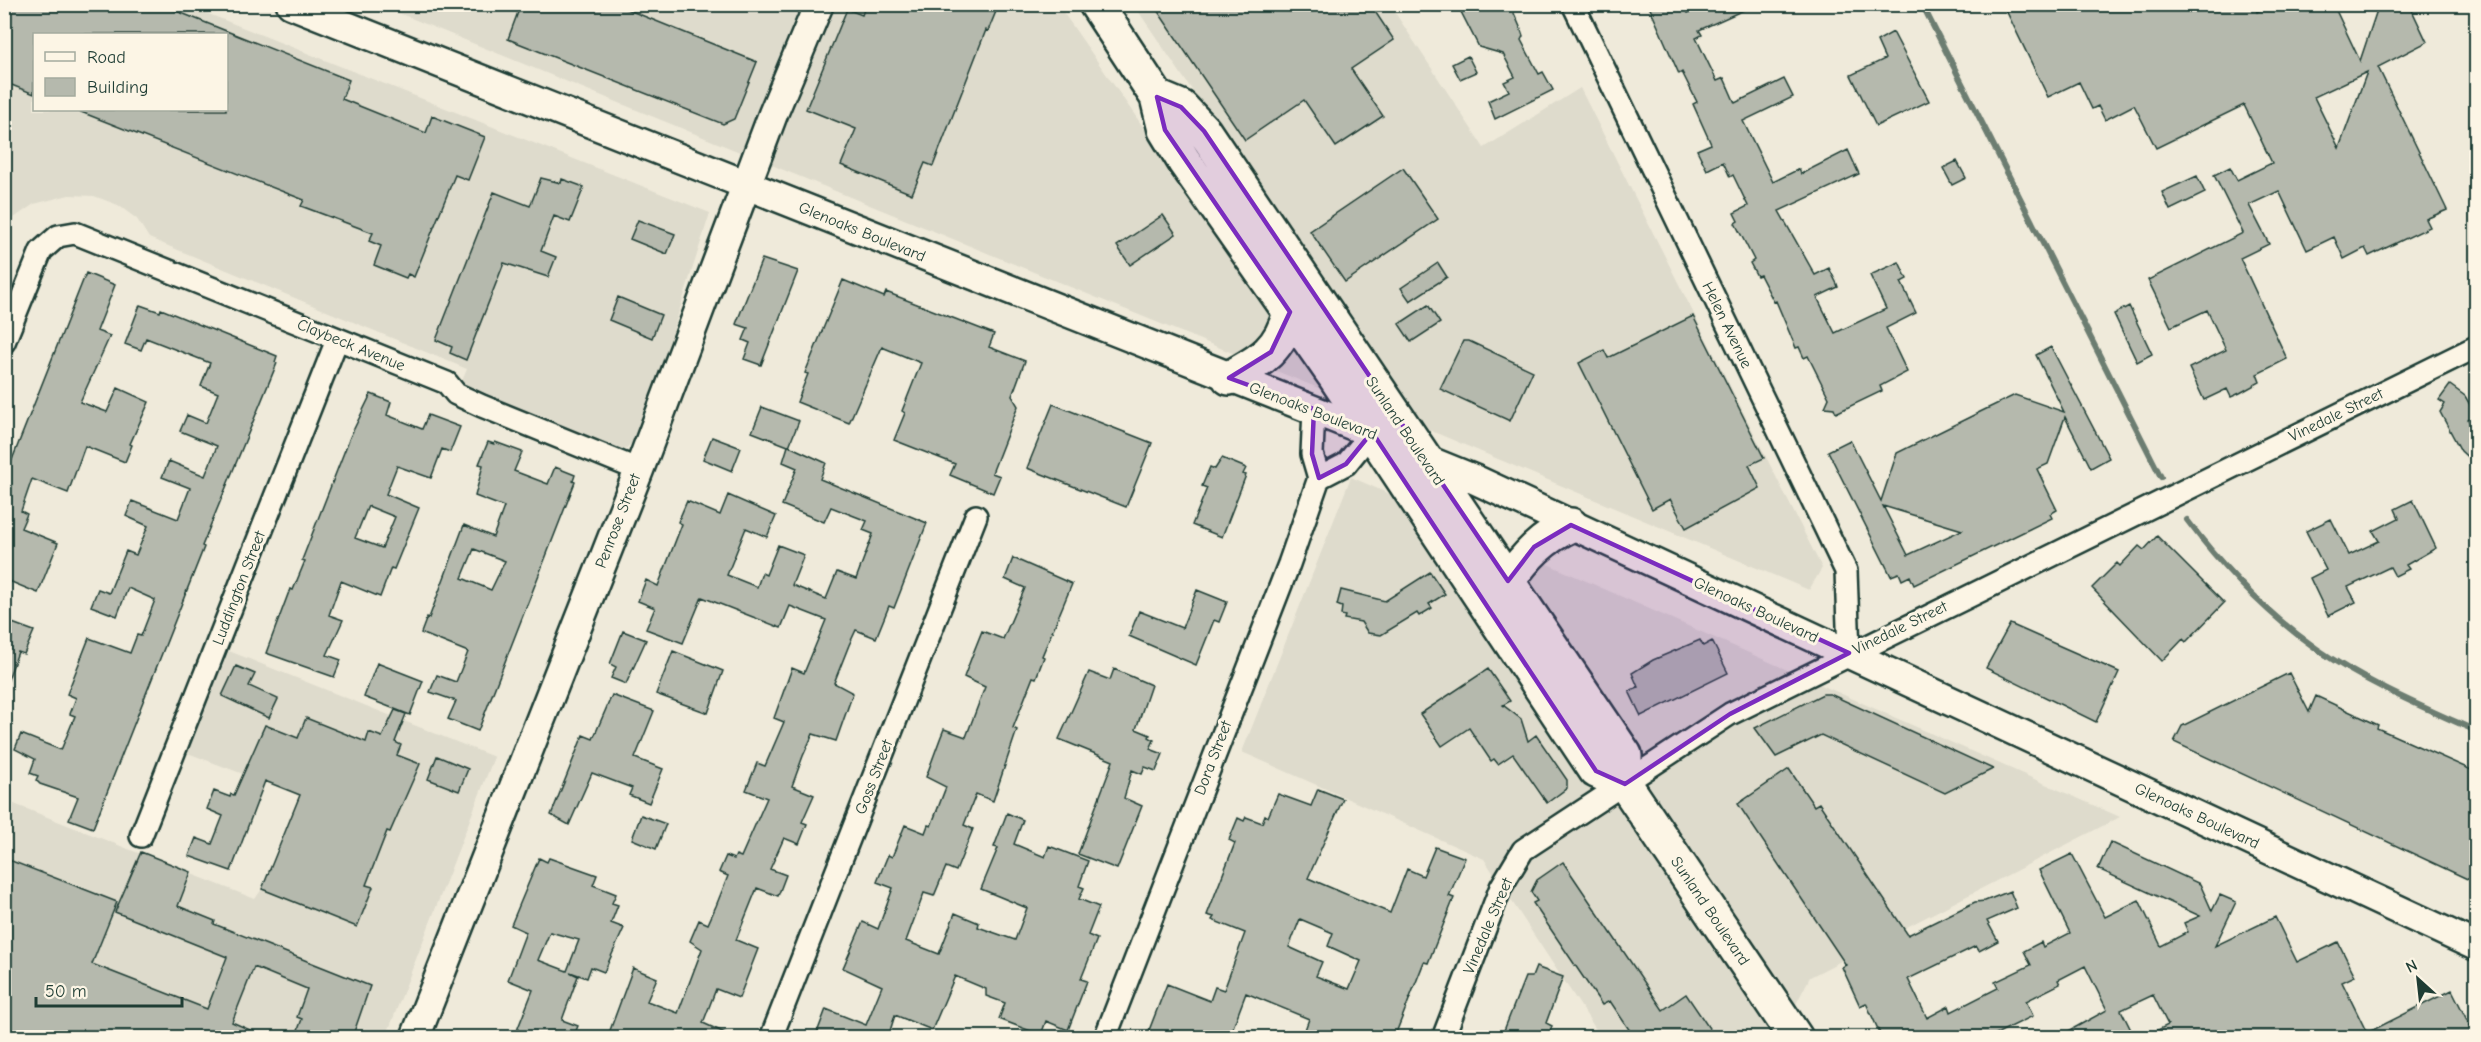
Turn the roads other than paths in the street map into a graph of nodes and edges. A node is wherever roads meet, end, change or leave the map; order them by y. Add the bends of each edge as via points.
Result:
1 (291, 4) edge
2 (819, 4) edge
3 (1096, 4) edge
4 (1573, 4) edge
5 (1157, 96) junction
6 (746, 185) junction
7 (1290, 312) junction
8 (337, 340) junction
9 (4, 342) edge
10 (2476, 347) edge
11 (1229, 378) junction
12 (1314, 409) junction
13 (1372, 432) junction
14 (1424, 460) junction
15 (639, 470) junction
16 (1319, 478) junction
17 (975, 516) dead end
18 (1571, 525) junction
19 (1508, 581) junction
20 (1849, 653) junction
21 (1625, 784) junction
22 (141, 836) dead end
23 (2473, 949) edge
24 (1794, 1037) edge
25 (415, 1038) edge
26 (771, 1038) edge
27 (1105, 1038) edge
28 (1443, 1038) edge

1 - 6 main road, Glenoaks Boulevard
2 - 6 main road, Penrose Street
3 - 5 main road, Sunland Boulevard
4 - 20 street, Helen Avenue via 1846,571
5 - 7 main road, Sunland Boulevard via 1165,130
5 - 14 main road, Sunland Boulevard via 1180,107 1204,131
6 - 11 main road, Glenoaks Boulevard
6 - 15 main road, Penrose Street
7 - 11 main road via 1271,352
7 - 13 main road, Sunland Boulevard
8 - 9 street, Claybeck Avenue via 75,233 58,236 41,251
8 - 15 street, Claybeck Avenue via 447,383 456,394 482,406
8 - 22 street, Luddington Street
10 - 20 street, Vinedale Street
11 - 12 main road, Glenoaks Boulevard
12 - 13 main road, Glenoaks Boulevard
12 - 16 street via 1312,454
13 - 14 main road, Glenoaks Boulevard
13 - 16 street via 1346,464
13 - 21 main road, Sunland Boulevard via 1596,771
14 - 18 main road, Glenoaks Boulevard
14 - 19 main road, Sunland Boulevard
15 - 25 main road, Penrose Street
16 - 27 street, Dora Street
17 - 26 street, Goss Street
18 - 19 main road via 1534,547
18 - 20 main road, Glenoaks Boulevard
19 - 21 main road, Sunland Boulevard via 1625,755
20 - 21 street, Vinedale Street via 1730,714
20 - 23 main road, Glenoaks Boulevard
21 - 24 main road, Sunland Boulevard
21 - 28 street, Vinedale Street via 1523,850 1501,887

